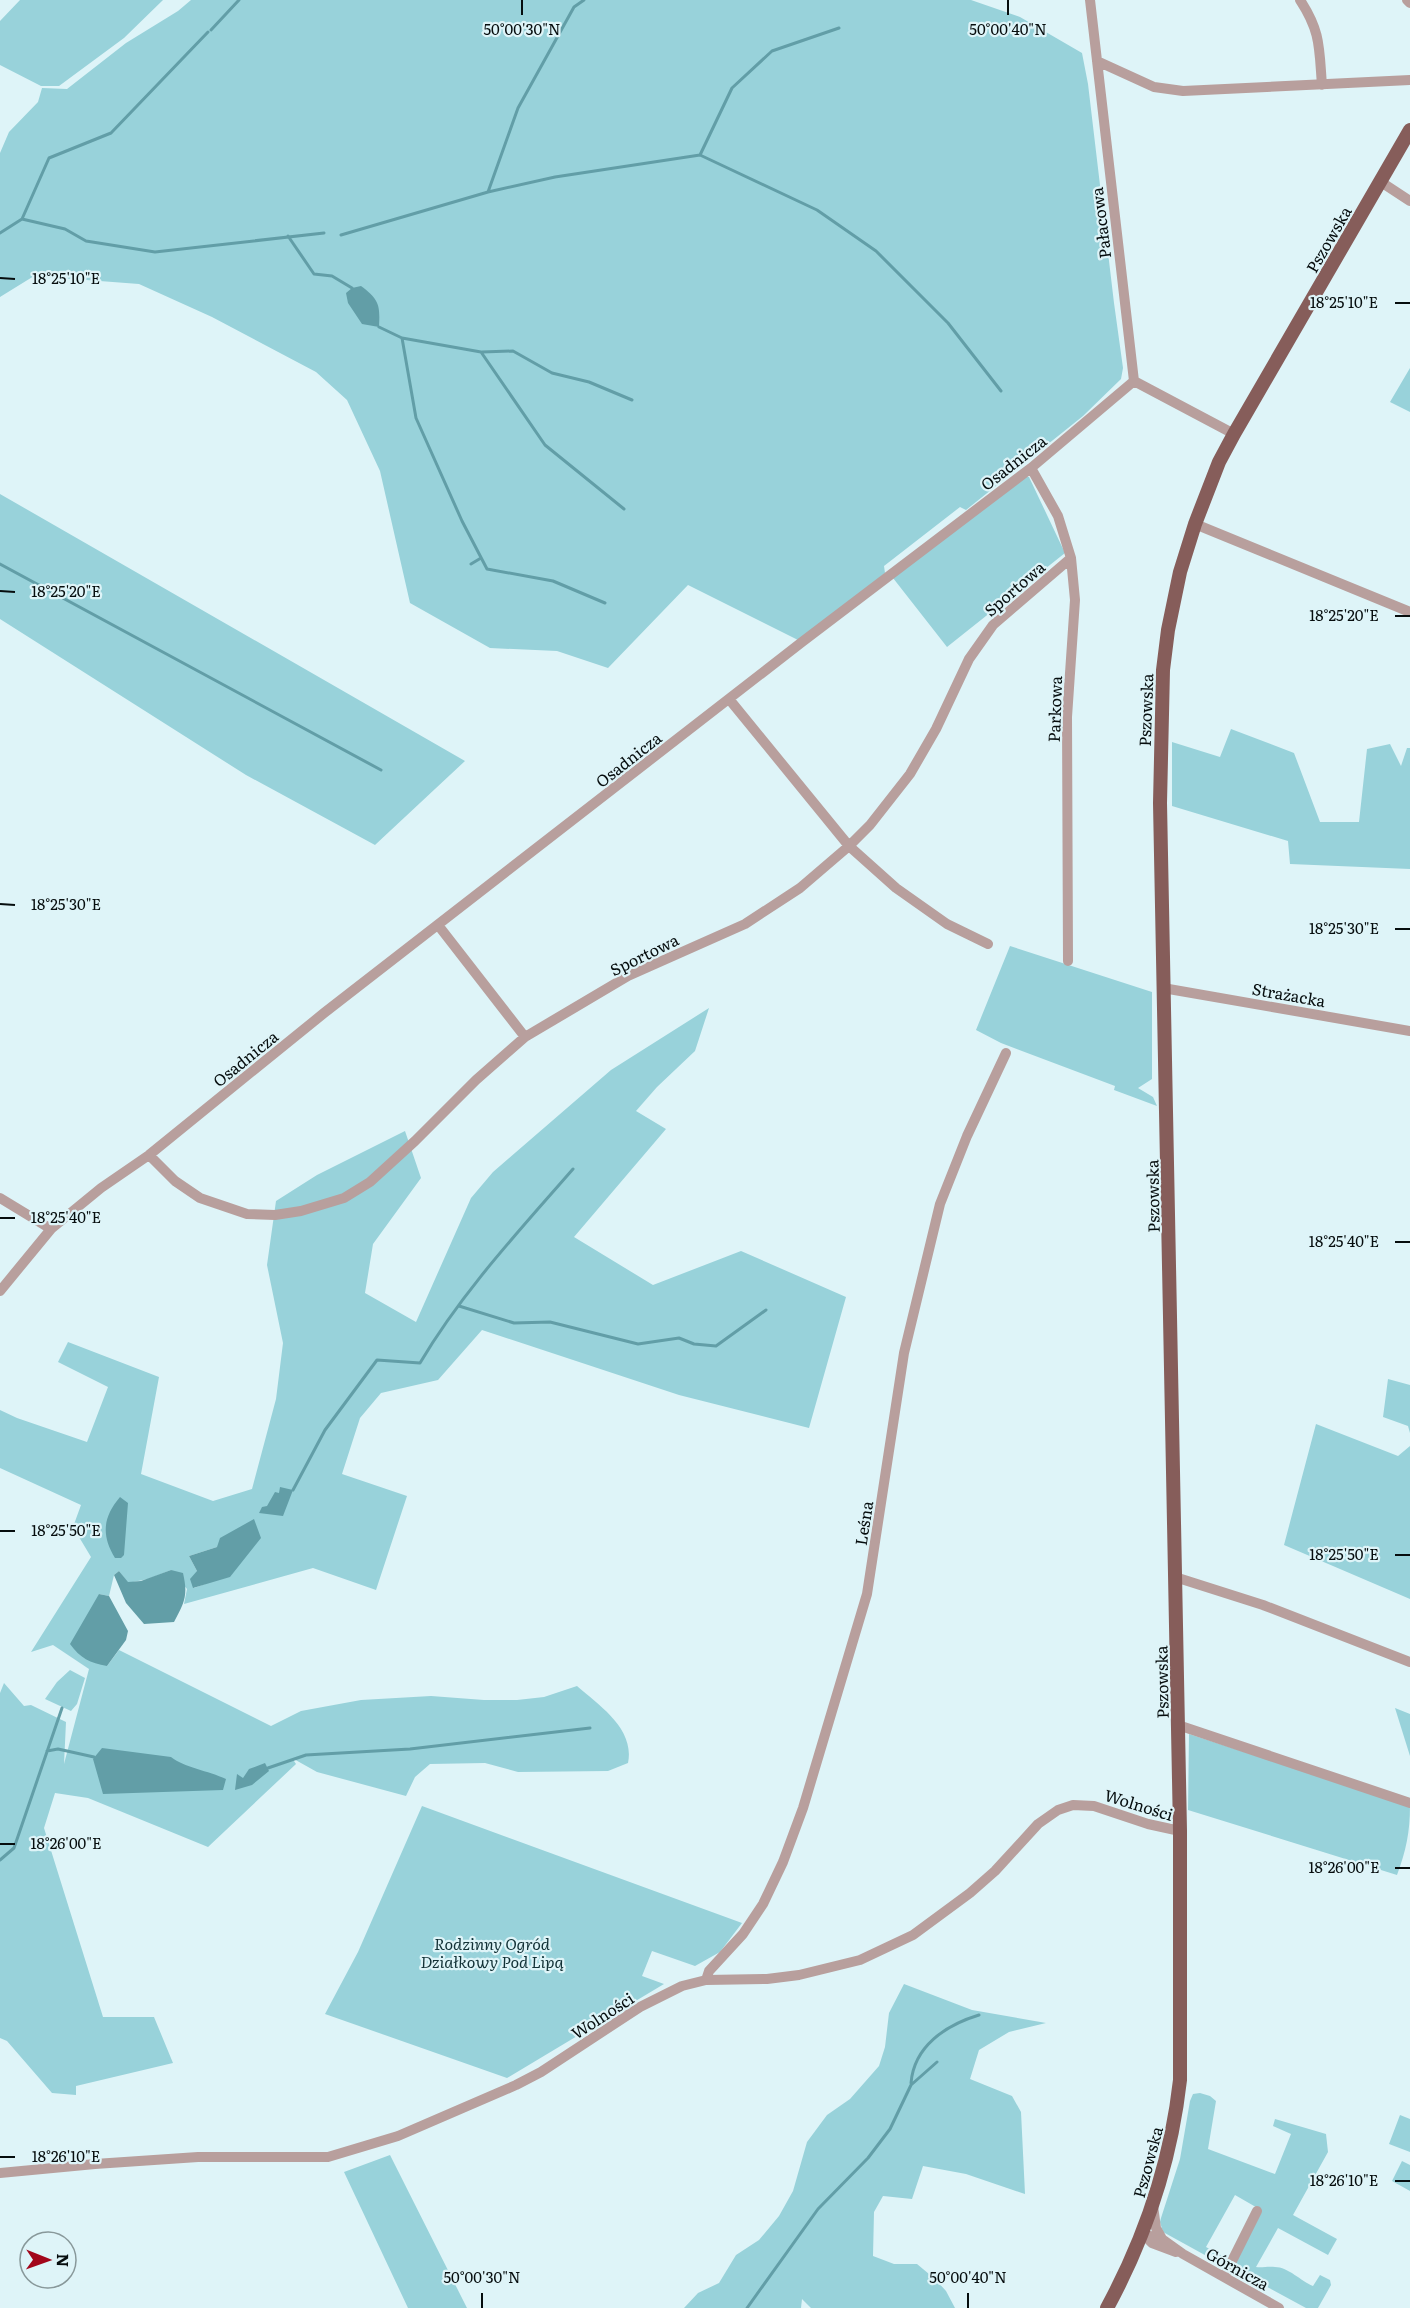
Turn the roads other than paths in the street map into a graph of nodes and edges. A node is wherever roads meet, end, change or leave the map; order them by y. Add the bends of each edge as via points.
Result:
1 (1090, 0) edge
2 (1300, 0) edge
3 (1097, 61) junction
4 (1410, 80) edge
5 (1322, 85) junction
6 (1410, 130) edge
7 (1381, 182) junction
8 (1410, 201) edge
9 (1134, 381) junction
10 (1234, 434) junction
11 (1031, 468) junction
12 (1195, 524) junction
13 (1071, 558) junction
14 (1410, 612) edge
15 (729, 699) junction
16 (849, 846) junction
17 (438, 925) junction
18 (988, 944) dead end
19 (1068, 961) dead end
20 (1163, 988) junction
21 (1410, 1031) edge
22 (525, 1037) junction
23 (1006, 1053) dead end
24 (149, 1155) junction
25 (0, 1198) edge
26 (51, 1229) junction
27 (0, 1291) edge
28 (1175, 1577) junction
29 (1410, 1662) edge
30 (1178, 1725) junction
31 (1410, 1803) edge
32 (1180, 1831) junction
33 (706, 1980) junction
34 (0, 2173) edge
35 (1153, 2206) junction
36 (1257, 2211) dead end
37 (1143, 2234) junction
38 (1160, 2242) junction
39 (1134, 2255) junction
40 (1224, 2277) junction
41 (1107, 2308) edge
42 (1279, 2308) edge

1 - 3 street, Pałacowa
2 - 5 street via 1317,35
3 - 5 street via 1154,87 1183,91
3 - 9 street, Pałacowa
4 - 5 street
6 - 7 main road, Pszowska
7 - 8 street
7 - 10 main road, Pszowska
9 - 10 street
9 - 11 street, Osadnicza
10 - 12 main road, Pszowska
11 - 13 street, Parkowa via 1058,516
11 - 15 street, Osadnicza
12 - 14 street
12 - 20 main road, Pszowska via 1167,630 1163,670
13 - 16 street, Sportowa via 993,625 969,659 910,774
13 - 19 street, Parkowa via 1075,600 1067,717
15 - 16 street
15 - 17 street, Osadnicza
16 - 18 street via 904,894 947,924
16 - 22 street, Sportowa via 800,888 745,924 628,976
17 - 22 street
17 - 24 street, Osadnicza
20 - 21 street, Strażacka
20 - 28 main road, Pszowska
22 - 24 street, Sportowa via 370,1182 344,1198 302,1211 247,1214 200,1198
23 - 33 street, Leśna via 940,1204 904,1353 867,1594 803,1808 763,1904
24 - 26 street, Osadnicza
25 - 26 street
26 - 27 street, Osadnicza
28 - 29 street via 1263,1605
28 - 30 main road, Pszowska
30 - 31 street
30 - 32 main road, Pszowska
32 - 33 street, Wolności via 1094,1806 1073,1805 1038,1824 995,1871 913,1935 860,1960 799,1975
32 - 35 main road, Pszowska via 1180,2080 1166,2165
33 - 34 street, Wolności via 663,1994 541,2072 474,2105 398,2136 328,2157 198,2157
35 - 37 main road, Pszowska
35 - 38 street
36 - 40 street
37 - 38 street, Górnicza
37 - 39 main road, Pszowska
38 - 39 street
38 - 40 street, Górnicza
39 - 41 main road, Pszowska
40 - 42 street, Górnicza

